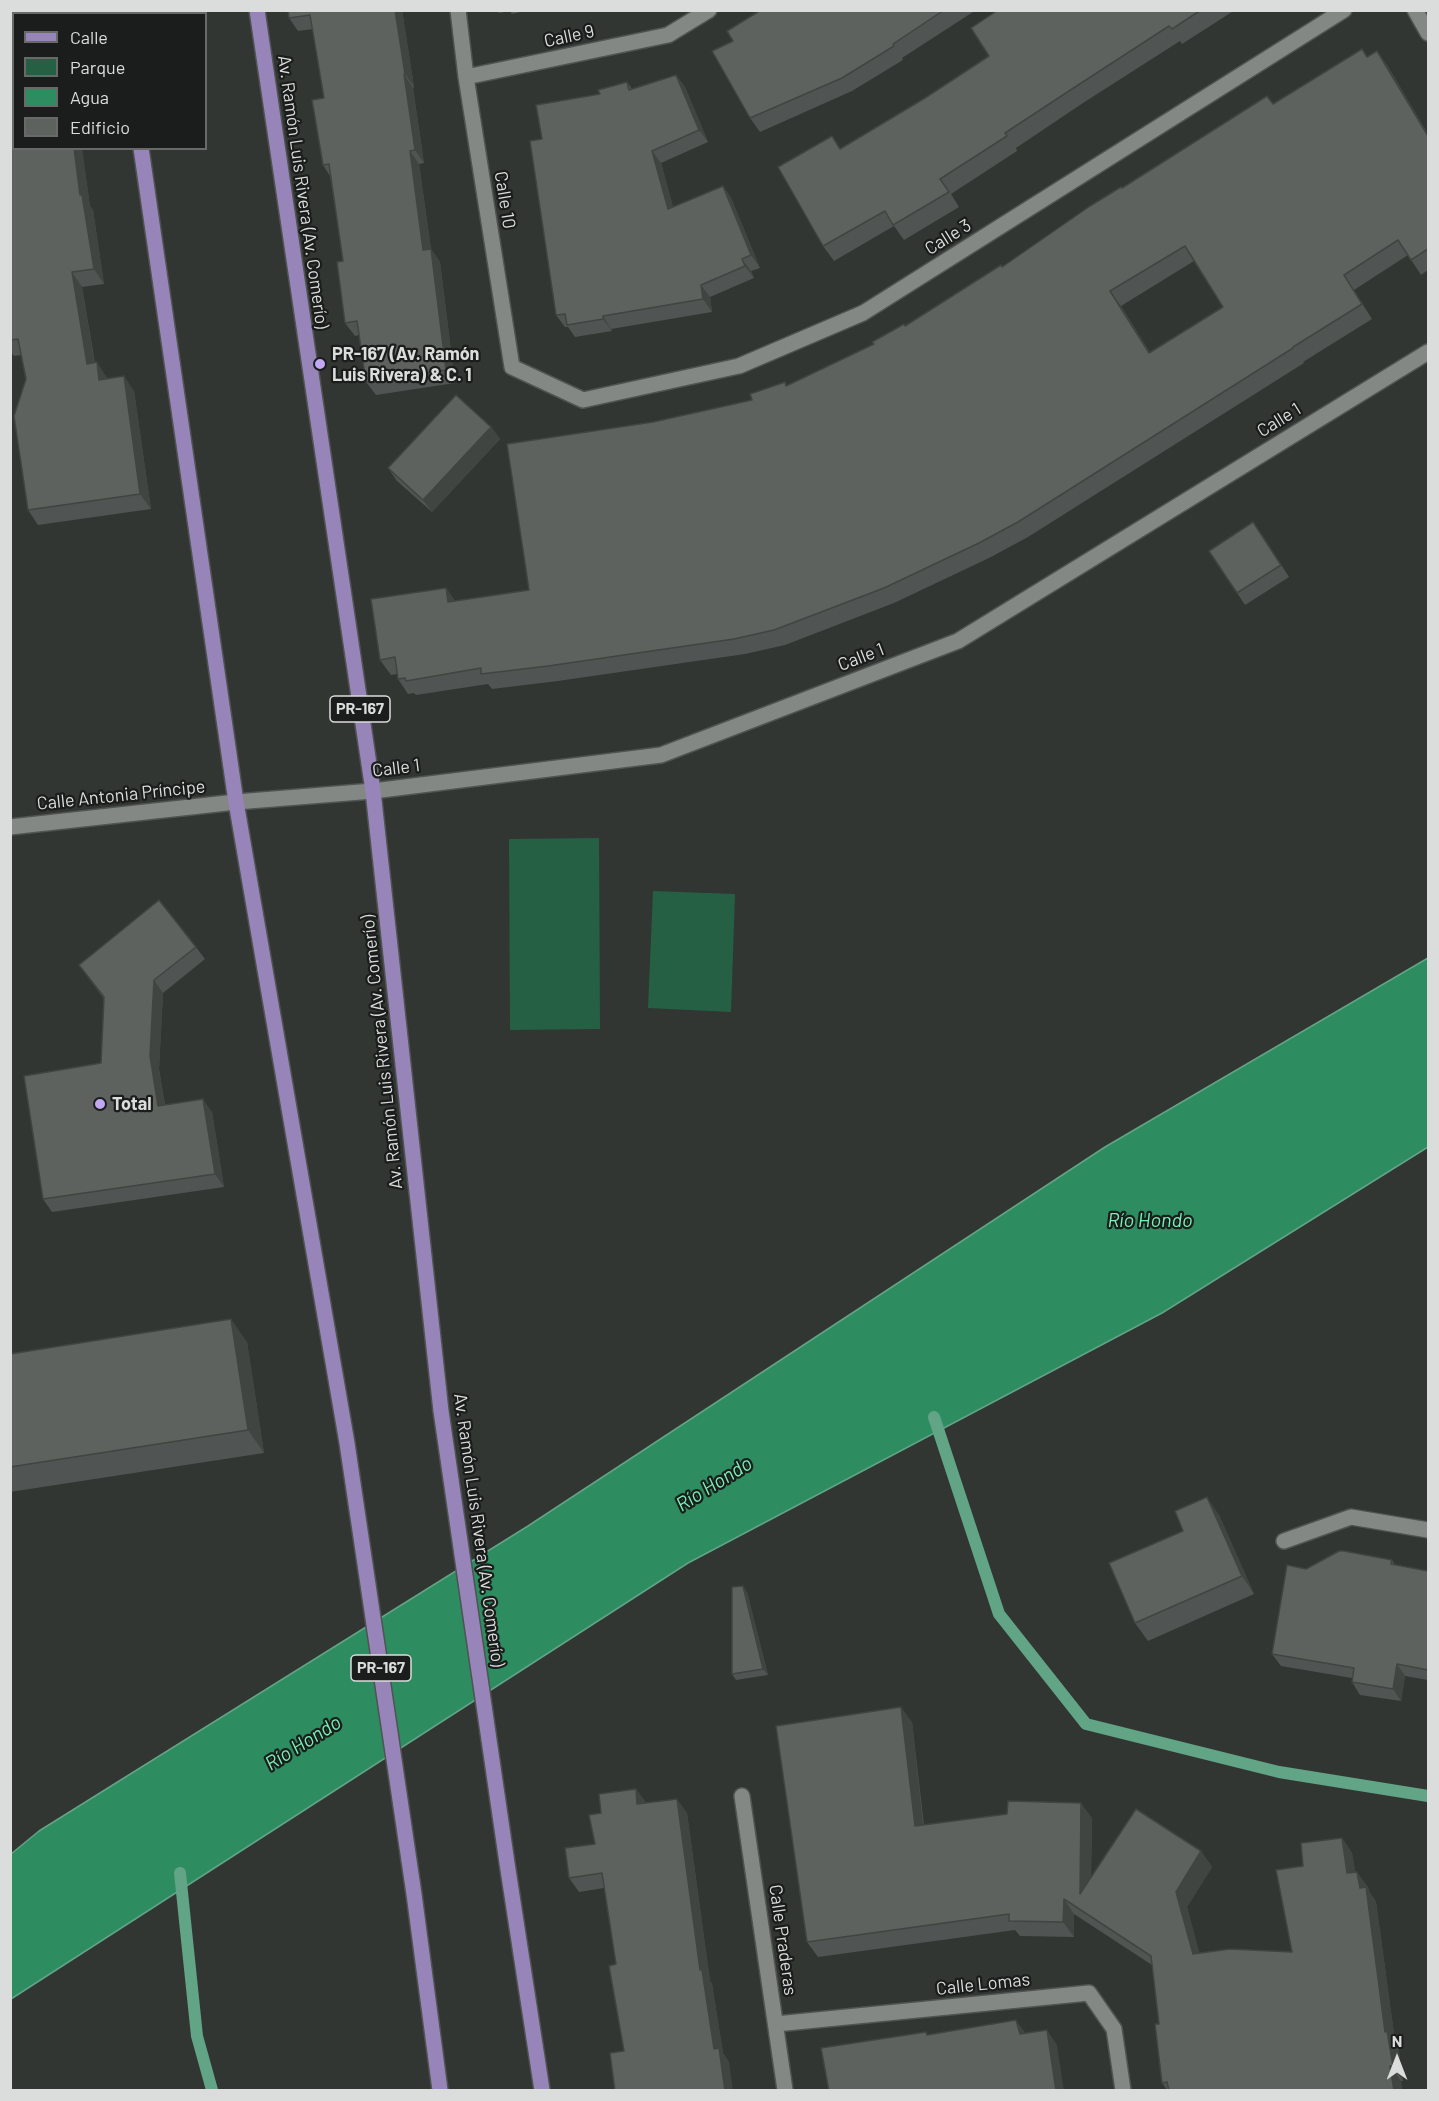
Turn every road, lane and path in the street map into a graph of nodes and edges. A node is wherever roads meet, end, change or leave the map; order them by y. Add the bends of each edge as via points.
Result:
1 (257, 10) edge
2 (458, 10) edge
3 (709, 10) edge
4 (1344, 10) edge
5 (1414, 10) edge
6 (1428, 33) edge
7 (466, 77) junction
8 (141, 150) edge
9 (1428, 351) edge
10 (539, 380) joint
11 (372, 791) junction
12 (236, 802) junction
13 (10, 827) edge
14 (1428, 1530) edge
15 (1284, 1541) dead end
16 (742, 1796) dead end
17 (776, 2024) junction
18 (440, 2091) edge
19 (542, 2091) edge
20 (786, 2091) edge
21 (1123, 2091) edge

1 - 11 main road, Av. Ramón Luis Rivera (Av. Comerío) / PR-167
2 - 7 street, Calle 10
3 - 7 street, Calle 9 via 668,35
4 - 10 street, Calle 3 via 863,314 739,366 583,400
5 - 6 street
7 - 10 street, Calle 10 via 512,367
8 - 12 main road, PR-167
9 - 11 street, Calle 1 via 958,641 661,755
11 - 12 street, Calle 1
11 - 19 main road, Av. Ramón Luis Rivera (Av. Comerío) / PR-167 via 441,1411
12 - 13 street, Calle Antonia Príncipe
12 - 18 main road, PR-167 via 347,1443
14 - 15 street via 1351,1517
16 - 17 street, Calle Praderas
17 - 20 street, Calle Praderas
17 - 21 street, Calle Lomas via 1089,1993 1114,2030

